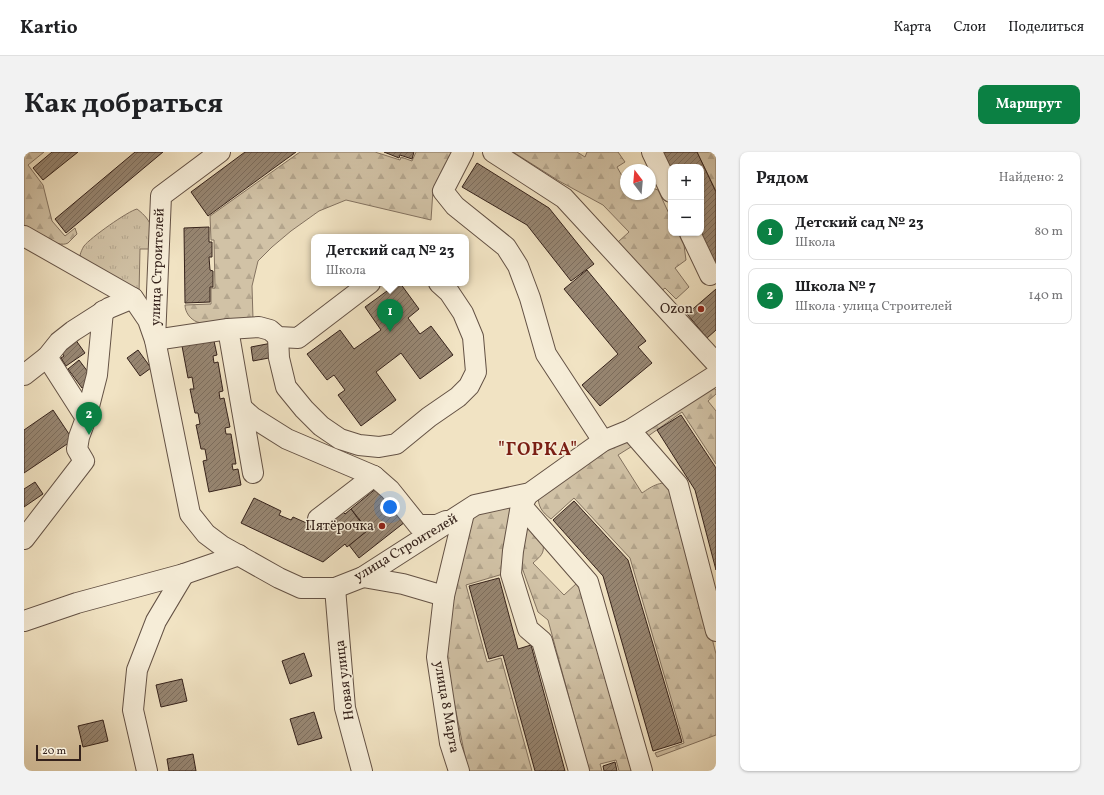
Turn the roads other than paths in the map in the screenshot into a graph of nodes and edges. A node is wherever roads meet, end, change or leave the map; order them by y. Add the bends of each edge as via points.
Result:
1 (220, 152) edge
2 (463, 152) edge
3 (493, 152) edge
4 (652, 152) edge
5 (668, 186) edge
6 (24, 236) edge
7 (691, 236) edge
8 (710, 275) dead end
9 (366, 286) edge
10 (442, 286) edge
11 (133, 298) junction
12 (103, 311) junction
13 (228, 329) junction
14 (278, 337) junction
15 (155, 340) junction
16 (47, 357) junction
17 (716, 363) edge
18 (24, 375) edge
19 (716, 375) edge
20 (242, 408) junction
21 (86, 418) junction
22 (630, 430) junction
23 (603, 441) junction
24 (253, 473) dead end
25 (374, 476) junction
26 (526, 499) junction
27 (464, 513) junction
28 (318, 519) dead end
29 (24, 539) edge
30 (239, 555) junction
31 (184, 574) junction
32 (363, 577) junction
33 (335, 588) junction
34 (444, 596) junction
35 (24, 621) edge
36 (716, 631) edge
37 (147, 771) edge
38 (362, 771) edge
39 (459, 771) edge
40 (579, 771) edge
41 (642, 771) edge

1 - 15 street, улица Строителей via 161,196
2 - 23 street via 443,191 455,206 506,247 518,266 530,298 546,354
3 - 17 street via 564,198
4 - 5 street
6 - 11 street, улица Строителей
7 - 8 street
9 - 14 street via 298,338
10 - 14 street via 463,313 473,337 476,372 469,386 458,398 429,417 396,444 379,447 359,445 340,439 321,426 286,387 279,358
11 - 12 street
11 - 15 street, улица Строителей via 148,320
12 - 16 street via 73,331
12 - 21 street via 97,375
13 - 14 street via 259,327 270,330
13 - 15 street
13 - 20 street
15 - 30 street, улица Строителей via 190,514 206,534
16 - 18 street
16 - 21 street
19 - 22 street, улица Строителей
20 - 24 street
20 - 25 street via 287,439
21 - 29 street via 77,450 84,461
22 - 23 street, улица Строителей
22 - 36 street via 678,485
23 - 26 street, улица Строителей
25 - 27 street via 390,490 418,525 437,525
25 - 28 street
26 - 27 street, улица Строителей via 475,505
26 - 40 street via 513,551 511,574 528,629 542,642
26 - 41 street via 588,582
27 - 32 street, улица Строителей
27 - 34 street, улица 8 Марта
30 - 31 street
30 - 33 street, улица Строителей via 301,588
31 - 35 street via 77,603
31 - 37 street via 156,621 137,670 133,710
32 - 33 street, улица Строителей
32 - 34 street via 403,584
33 - 38 street, Новая улица via 345,708
34 - 39 street, улица 8 Марта via 437,658 450,743

